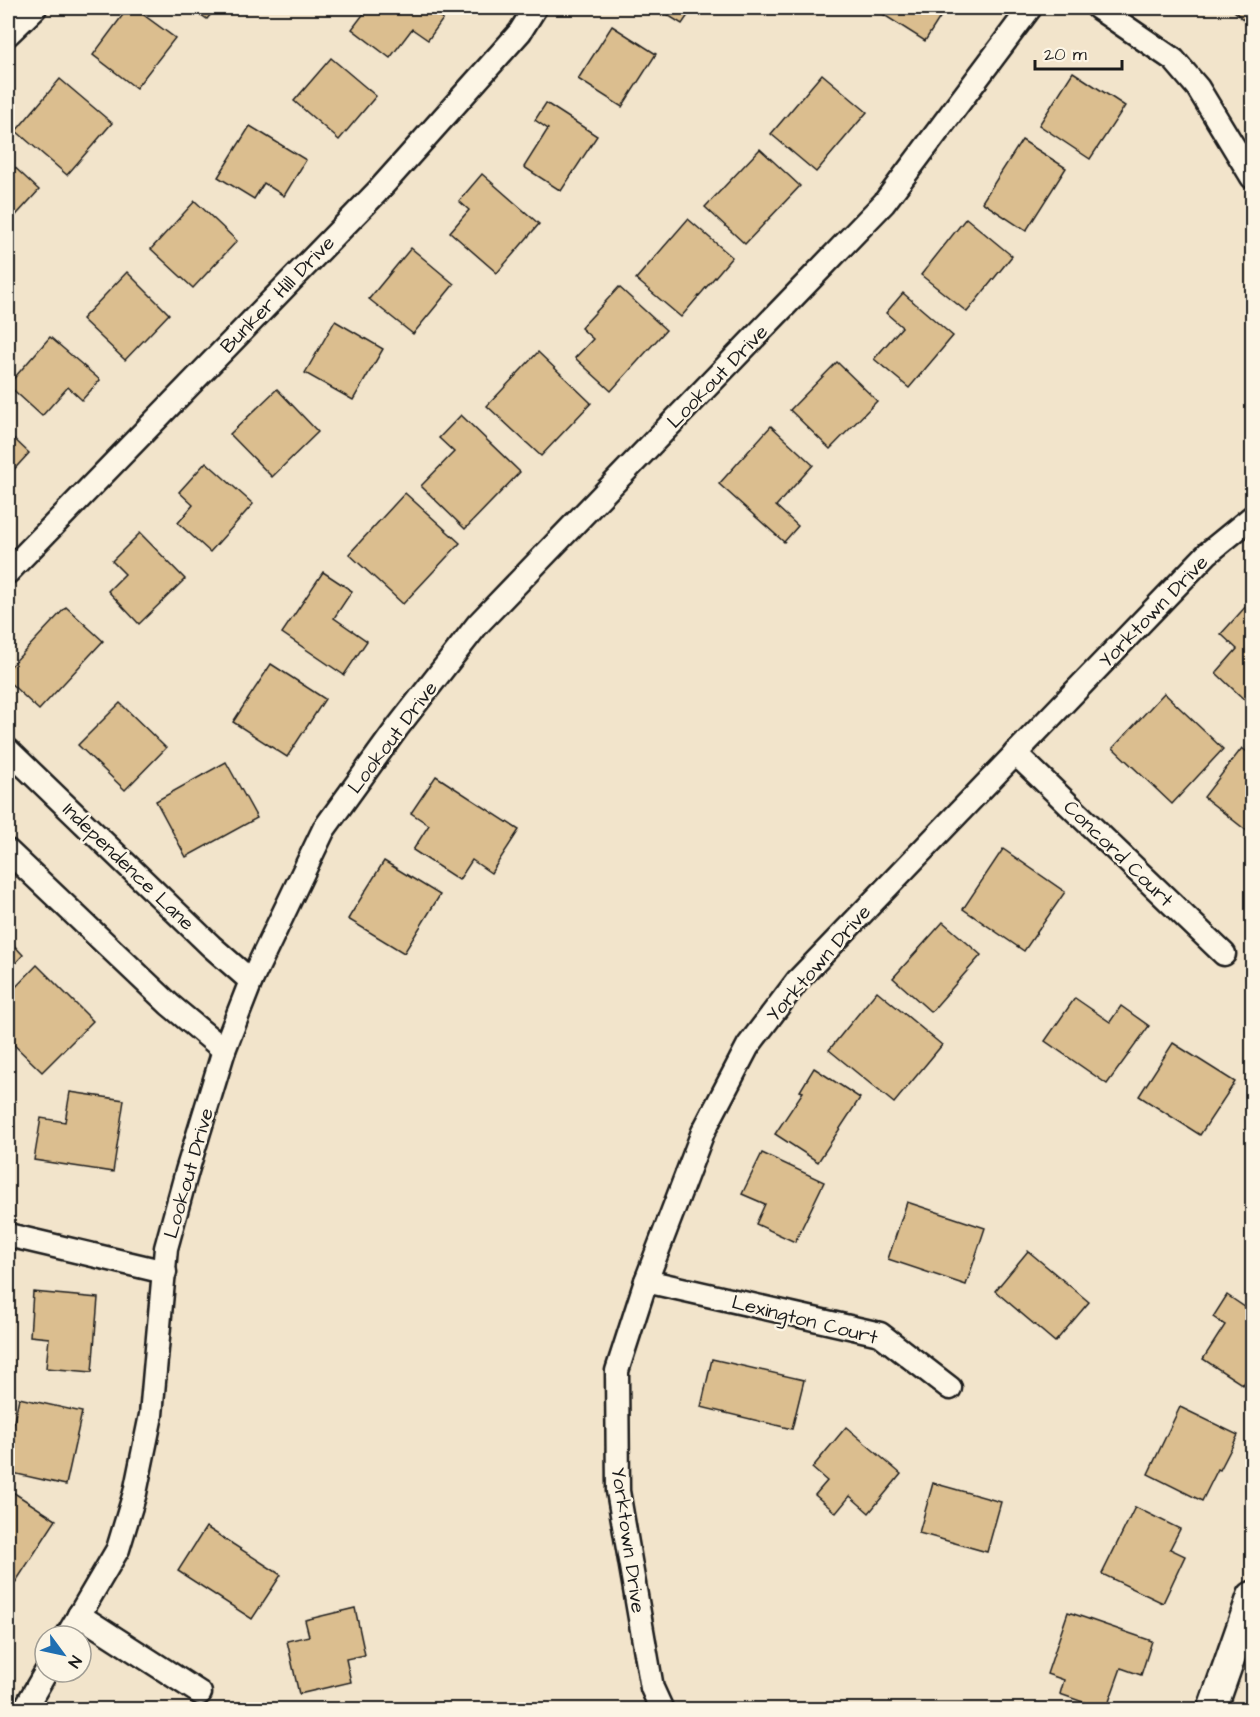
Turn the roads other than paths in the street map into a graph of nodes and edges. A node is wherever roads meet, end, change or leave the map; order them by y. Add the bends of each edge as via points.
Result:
1 (35, 8) edge
2 (535, 8) edge
3 (1030, 8) edge
4 (1098, 8) edge
5 (8, 34) edge
6 (1252, 177) edge
7 (1252, 517) edge
8 (8, 572) edge
9 (8, 750) edge
10 (1015, 753) junction
11 (8, 851) edge
12 (1224, 954) dead end
13 (251, 981) junction
14 (224, 1050) junction
15 (8, 1235) edge
16 (165, 1272) junction
17 (646, 1281) junction
18 (950, 1388) dead end
19 (1252, 1596) edge
20 (79, 1615) junction
21 (74, 1624) edge
22 (39, 1684) edge
23 (200, 1693) dead end
24 (24, 1710) edge
25 (662, 1710) edge
26 (1212, 1710) edge

1 - 5 street
2 - 8 street, Bunker Hill Drive via 520,32 377,192
3 - 13 street, Lookout Drive via 884,203 478,624 324,829
4 - 6 street via 1174,60 1198,88
7 - 10 street, Yorktown Drive via 1208,553
9 - 13 street, Independence Lane
10 - 12 street, Concord Court
10 - 17 street, Yorktown Drive via 798,980 748,1046 703,1132
11 - 14 street via 170,1005
13 - 14 street, Lookout Drive
14 - 16 street, Lookout Drive via 166,1248
15 - 16 street
16 - 20 street, Lookout Drive via 152,1415 135,1493 118,1549
17 - 18 street, Lexington Court via 880,1334
17 - 25 street, Yorktown Drive via 617,1371 618,1491 652,1688
19 - 26 street
20 - 21 street, Lookout Drive
20 - 23 street
22 - 24 street

